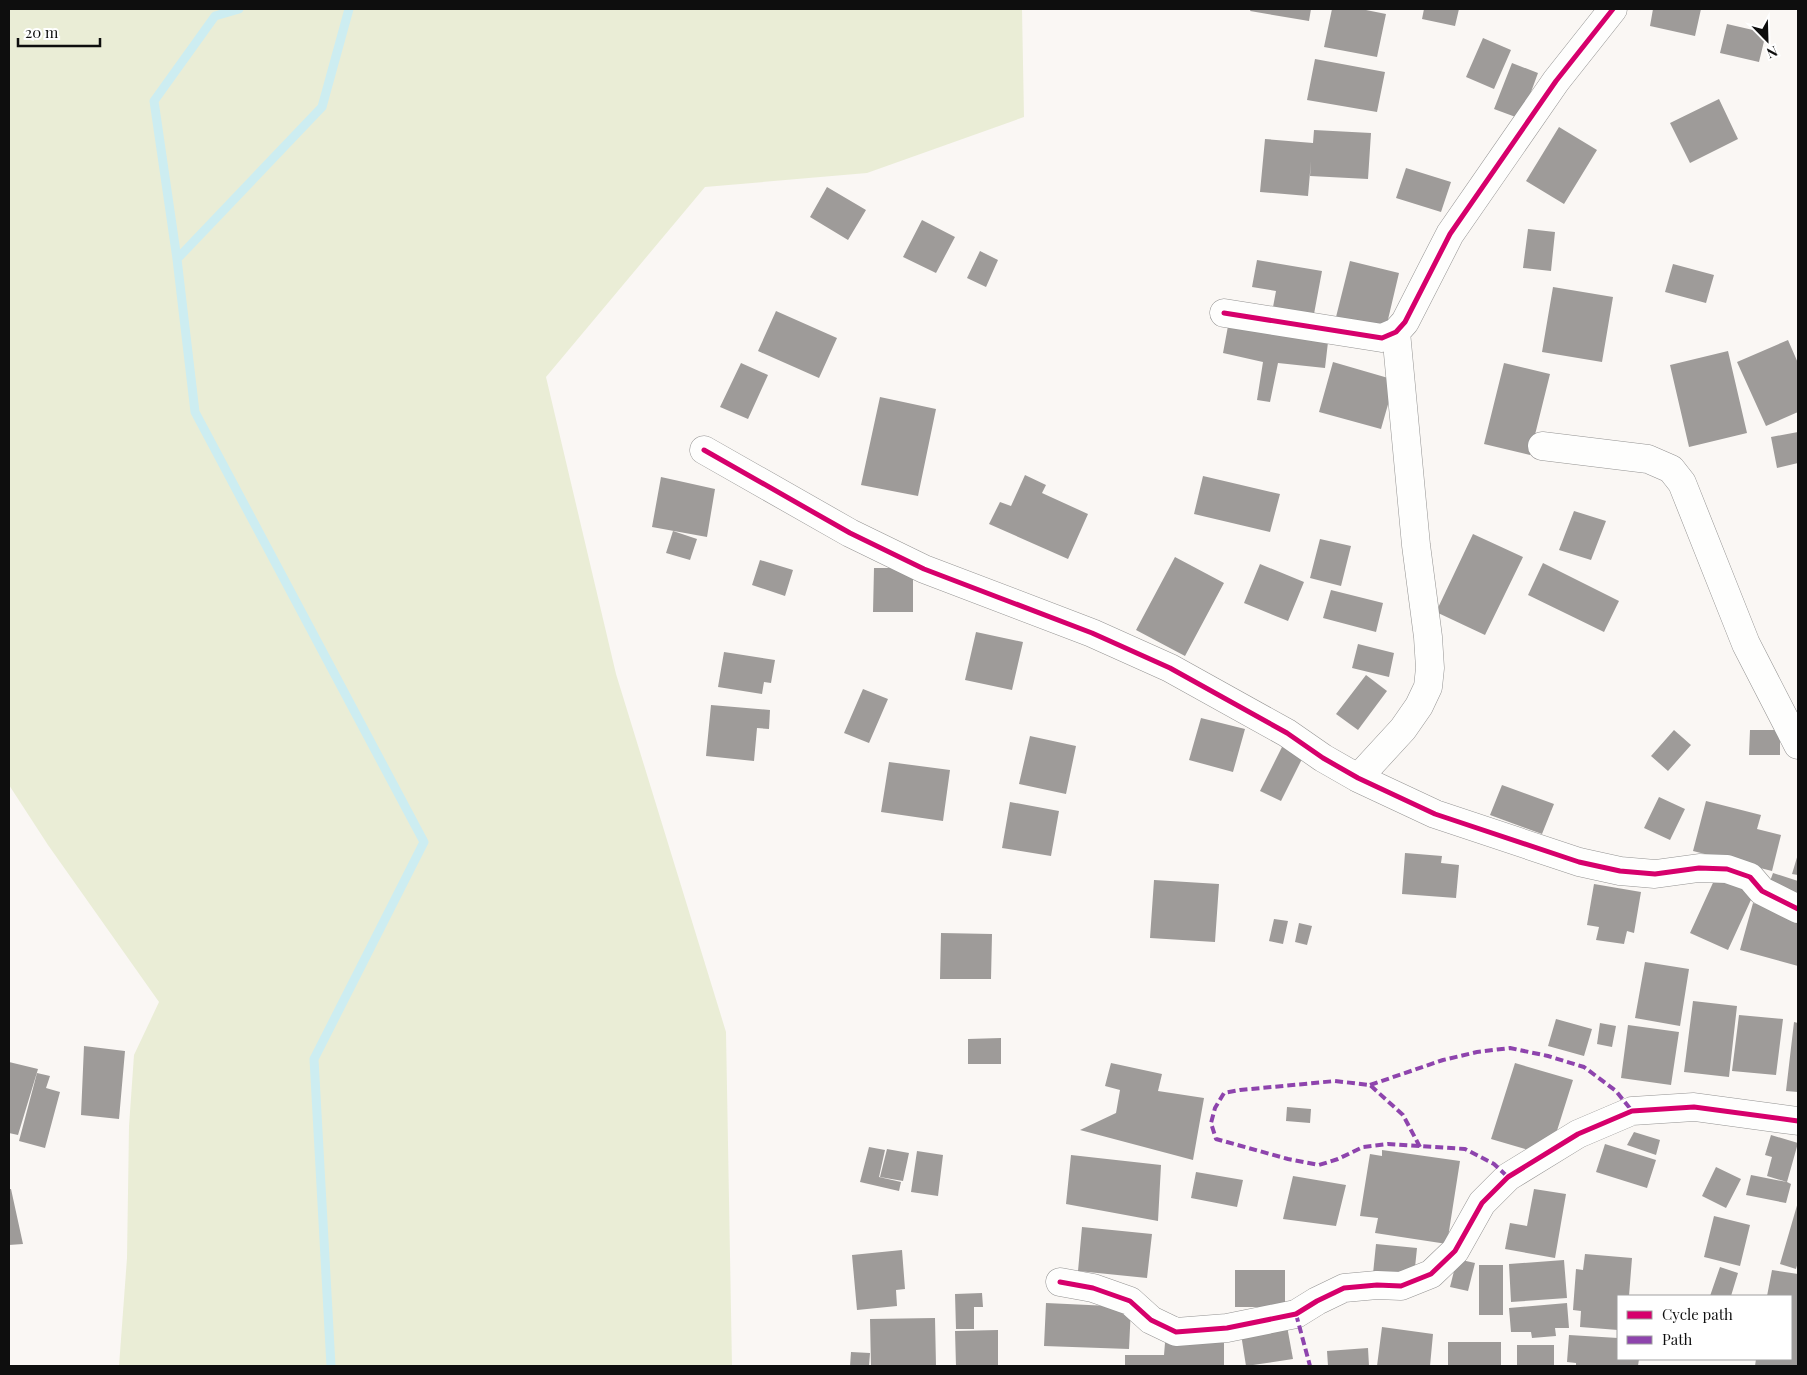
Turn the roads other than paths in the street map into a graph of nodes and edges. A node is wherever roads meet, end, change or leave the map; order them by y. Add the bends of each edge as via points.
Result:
1 (1612, 9) edge
2 (1224, 313) dead end
3 (1396, 332) junction
4 (1542, 446) dead end
5 (704, 450) dead end
6 (1798, 746) edge
7 (1358, 778) junction
8 (1798, 909) edge
9 (1798, 1121) edge
10 (1060, 1282) dead end

1 - 3 street via 1556,81 1450,234 1405,322
2 - 3 street via 1382,338
3 - 7 street via 1428,637 1429,678 1419,706 1403,729
4 - 6 street via 1648,459 1671,469 1682,483 1746,644
5 - 7 street via 850,533 924,568 1092,632 1170,668 1287,733
7 - 8 street via 1435,814 1579,862 1655,874 1699,868 1727,869 1750,877 1762,891
9 - 10 street via 1694,1107 1632,1111 1578,1134 1508,1177 1482,1203 1455,1251 1431,1274 1401,1286 1344,1288 1296,1314 1227,1328 1176,1332 1151,1320 1130,1301 1093,1288

